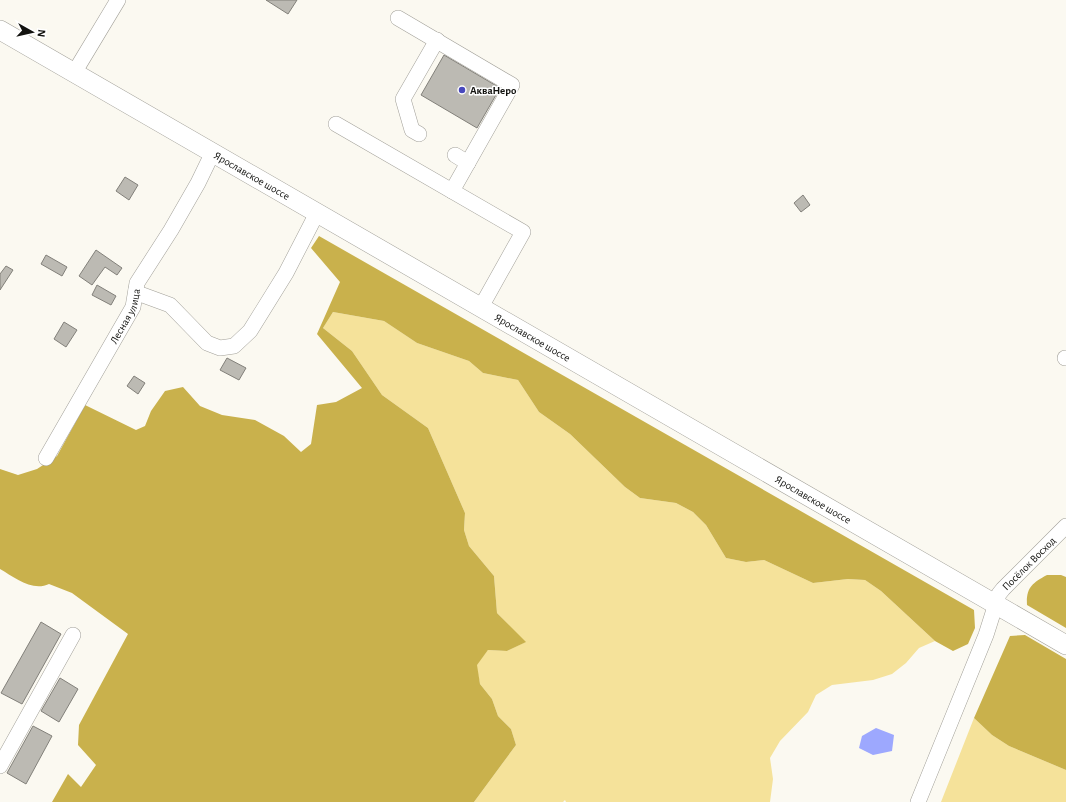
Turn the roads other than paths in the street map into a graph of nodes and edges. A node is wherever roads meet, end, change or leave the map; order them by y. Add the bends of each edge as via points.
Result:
1 (118, 0) edge
2 (398, 18) dead end
3 (0, 30) edge
4 (437, 40) junction
5 (74, 73) junction
6 (336, 124) dead end
7 (419, 134) dead end
8 (212, 152) junction
9 (455, 155) dead end
10 (468, 163) junction
11 (452, 191) junction
12 (317, 213) junction
13 (136, 290) junction
14 (481, 307) junction
15 (46, 458) dead end
16 (1066, 526) edge
17 (996, 604) junction
18 (73, 635) dead end
19 (1066, 645) edge
20 (0, 766) edge
21 (918, 802) edge

1 - 5 street
2 - 4 street
3 - 5 main road, Ярославское шоссе
4 - 7 street via 403,99 412,130
4 - 10 street via 512,84
5 - 8 main road, Ярославское шоссе
6 - 11 street
8 - 12 main road, Ярославское шоссе
8 - 13 street, Лесная улица via 198,183 143,272
9 - 10 street
10 - 11 street
11 - 14 street via 523,232
12 - 13 street via 286,273 250,332 234,346 220,348 207,343 170,305 140,294
12 - 14 main road, Ярославское шоссе
13 - 15 street, Лесная улица via 133,307
14 - 17 main road, Ярославское шоссе
16 - 17 street, Посёлок Восход via 1003,589
17 - 19 main road, Ярославское шоссе
17 - 21 street, Посёлок Восход
18 - 20 street

